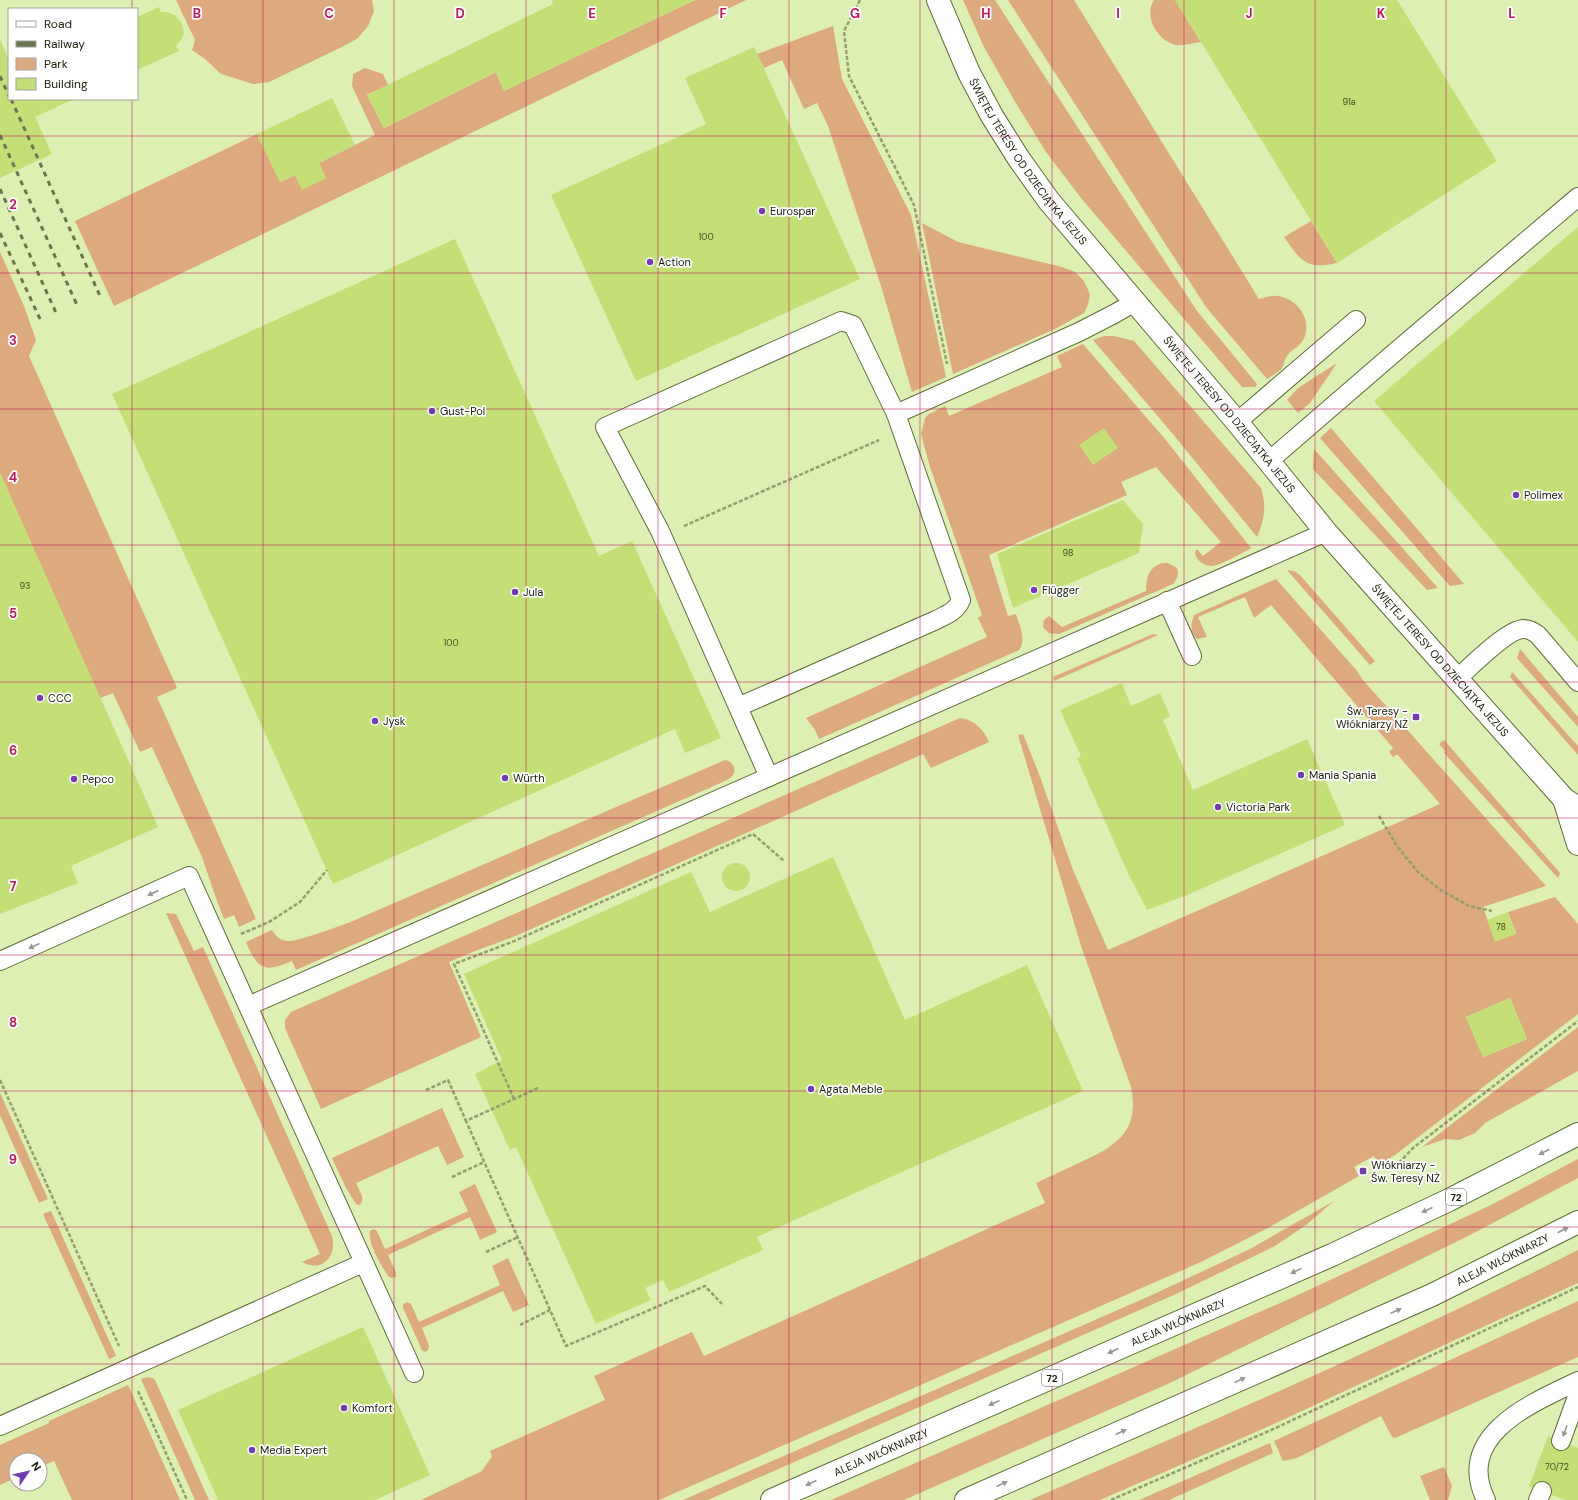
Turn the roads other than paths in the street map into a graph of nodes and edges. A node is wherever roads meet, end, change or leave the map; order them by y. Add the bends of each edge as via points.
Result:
1 (938, 0) edge
2 (1578, 197) edge
3 (1135, 302) junction
4 (1356, 320) dead end
5 (899, 422) junction
6 (1237, 422) junction
7 (1269, 461) junction
8 (1326, 532) junction
9 (1167, 601) junction
10 (1192, 656) dead end
11 (1458, 678) junction
12 (1578, 682) edge
13 (738, 707) junction
14 (769, 778) junction
15 (1571, 803) edge
16 (1578, 844) edge
17 (0, 961) edge
18 (248, 1006) junction
19 (1578, 1134) edge
20 (1578, 1222) edge
21 (363, 1263) junction
22 (414, 1373) dead end
23 (1578, 1382) edge
24 (1578, 1394) edge
25 (0, 1426) edge
26 (1561, 1441) dead end
27 (772, 1500) edge
28 (966, 1500) edge
29 (1486, 1500) edge

1 - 3 main road, ŚWIĘTEJ TERESY OD DZIECIĄTKA JEZUS via 969,72 1019,159 1049,201
2 - 7 lane
3 - 5 lane via 1079,332 952,388
3 - 6 main road, ŚWIĘTEJ TERESY OD DZIECIĄTKA JEZUS
4 - 6 lane
5 - 13 lane via 961,600 958,607 934,621
5 - 13 lane via 852,325 841,321 605,426 662,536
6 - 7 main road, ŚWIĘTEJ TERESY OD DZIECIĄTKA JEZUS
7 - 8 main road, ŚWIĘTEJ TERESY OD DZIECIĄTKA JEZUS
8 - 9 lane
8 - 11 main road, ŚWIĘTEJ TERESY OD DZIECIĄTKA JEZUS
9 - 10 lane
9 - 14 lane
11 - 12 lane via 1508,635 1524,628 1538,635
11 - 15 main road, ŚWIĘTEJ TERESY OD DZIECIĄTKA JEZUS
13 - 14 lane
14 - 18 lane
15 - 16 main road, ŚWIĘTEJ TERESY OD DZIECIĄTKA JEZUS
18 -> 17 lane via 188,876
18 - 21 lane
19 -> 27 main road, ALEJA WŁÓKNIARZY / 72 via 1449,1200 1332,1255
28 -> 20 main road, ALEJA WŁÓKNIARZY via 1418,1301
21 - 22 lane
21 - 25 lane
23 - 29 lane via 1509,1418 1486,1444 1478,1467
24 -> 26 lane

